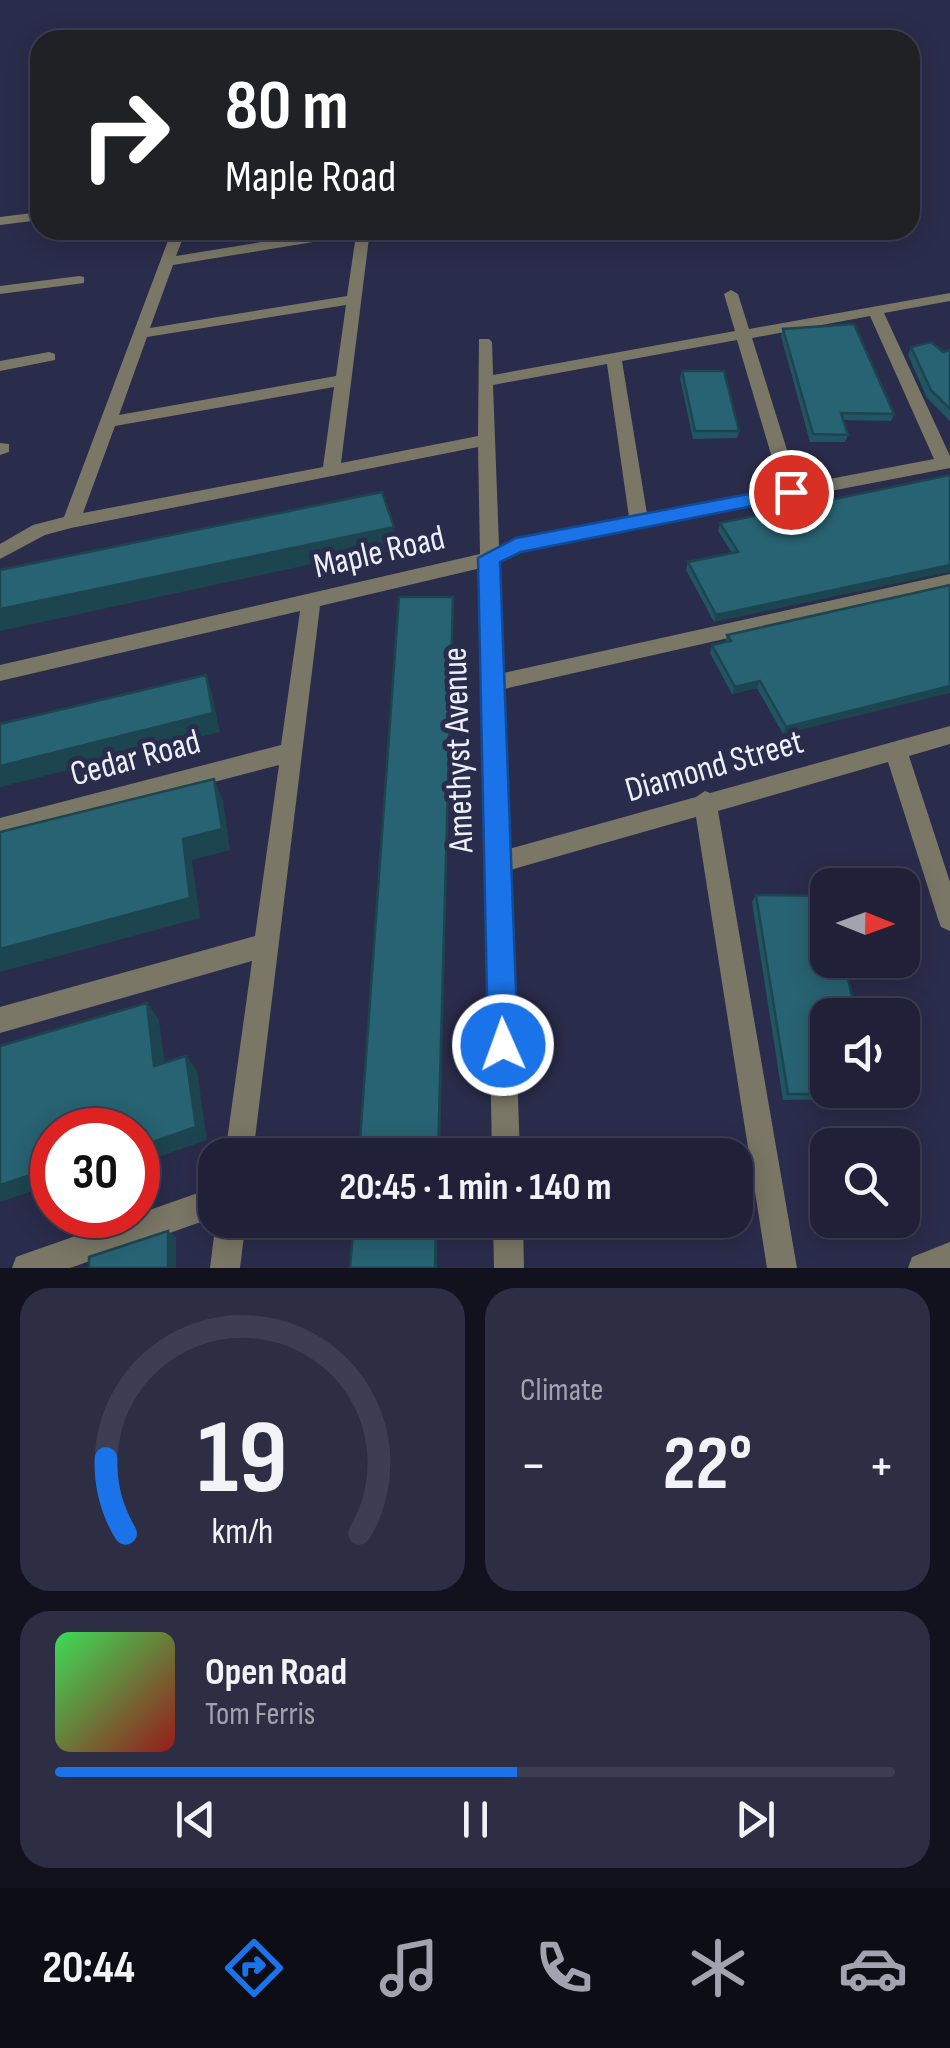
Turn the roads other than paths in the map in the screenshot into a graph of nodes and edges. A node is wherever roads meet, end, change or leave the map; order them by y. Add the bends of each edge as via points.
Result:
1 (30, 217) edge
2 (0, 221) edge
3 (175, 240) edge
4 (301, 240) edge
5 (361, 240) edge
6 (167, 262) junction
7 (79, 280) dead end
8 (0, 290) edge
9 (732, 294) dead end
10 (950, 297) edge
11 (354, 299) junction
12 (875, 310) junction
13 (744, 332) junction
14 (140, 334) junction
15 (484, 342) dead end
16 (49, 357) dead end
17 (614, 357) junction
18 (0, 366) edge
19 (343, 380) junction
20 (486, 381) junction
21 (107, 422) junction
22 (488, 440) junction
23 (947, 462) edge
24 (331, 471) junction
25 (791, 492) junction
26 (71, 522) junction
27 (639, 522) junction
28 (0, 552) edge
29 (489, 558) junction
30 (950, 581) edge
31 (311, 600) junction
32 (0, 673) edge
33 (491, 684) junction
34 (950, 735) edge
35 (896, 751) junction
36 (288, 753) junction
37 (705, 801) junction
38 (0, 828) edge
39 (498, 863) junction
40 (950, 919) edge
41 (263, 946) junction
42 (0, 1020) edge
43 (241, 1138) edge
44 (506, 1138) edge
45 (198, 1208) edge
46 (229, 1238) edge
47 (508, 1238) edge
48 (950, 1257) edge
49 (27, 1268) edge
50 (225, 1268) edge
51 (509, 1268) edge
52 (782, 1268) edge
53 (923, 1268) edge

1 - 2 street
3 - 6 street
4 - 6 street
5 - 11 street
6 - 14 street
7 - 8 street
9 - 13 street
10 - 12 street
11 - 14 street
11 - 19 street
12 - 13 street
12 - 23 street
13 - 17 street
13 - 25 street
14 - 21 street
15 - 20 street, Amethyst Avenue
16 - 18 street
17 - 20 street
17 - 27 street
19 - 21 street
19 - 24 street
20 - 22 street, Amethyst Avenue
21 - 26 street
22 - 24 street
22 - 29 street, Amethyst Avenue
23 - 25 street, Maple Road
24 - 26 street
25 - 27 street, Maple Road
26 - 28 street via 38,530
27 - 29 street, Maple Road via 516,546
29 - 31 street, Maple Road
29 - 33 street, Amethyst Avenue
30 - 33 street
31 - 32 street, Maple Road
31 - 36 street
33 - 39 street, Amethyst Avenue
34 - 35 street, Diamond Street
35 - 37 street, Diamond Street
35 - 40 street
36 - 38 street, Cedar Road
36 - 41 street
37 - 39 street, Diamond Street
37 - 52 street
39 - 44 street, Amethyst Avenue
41 - 42 street
41 - 43 street
45 - 49 street
46 - 50 street
47 - 51 street
48 - 53 street

